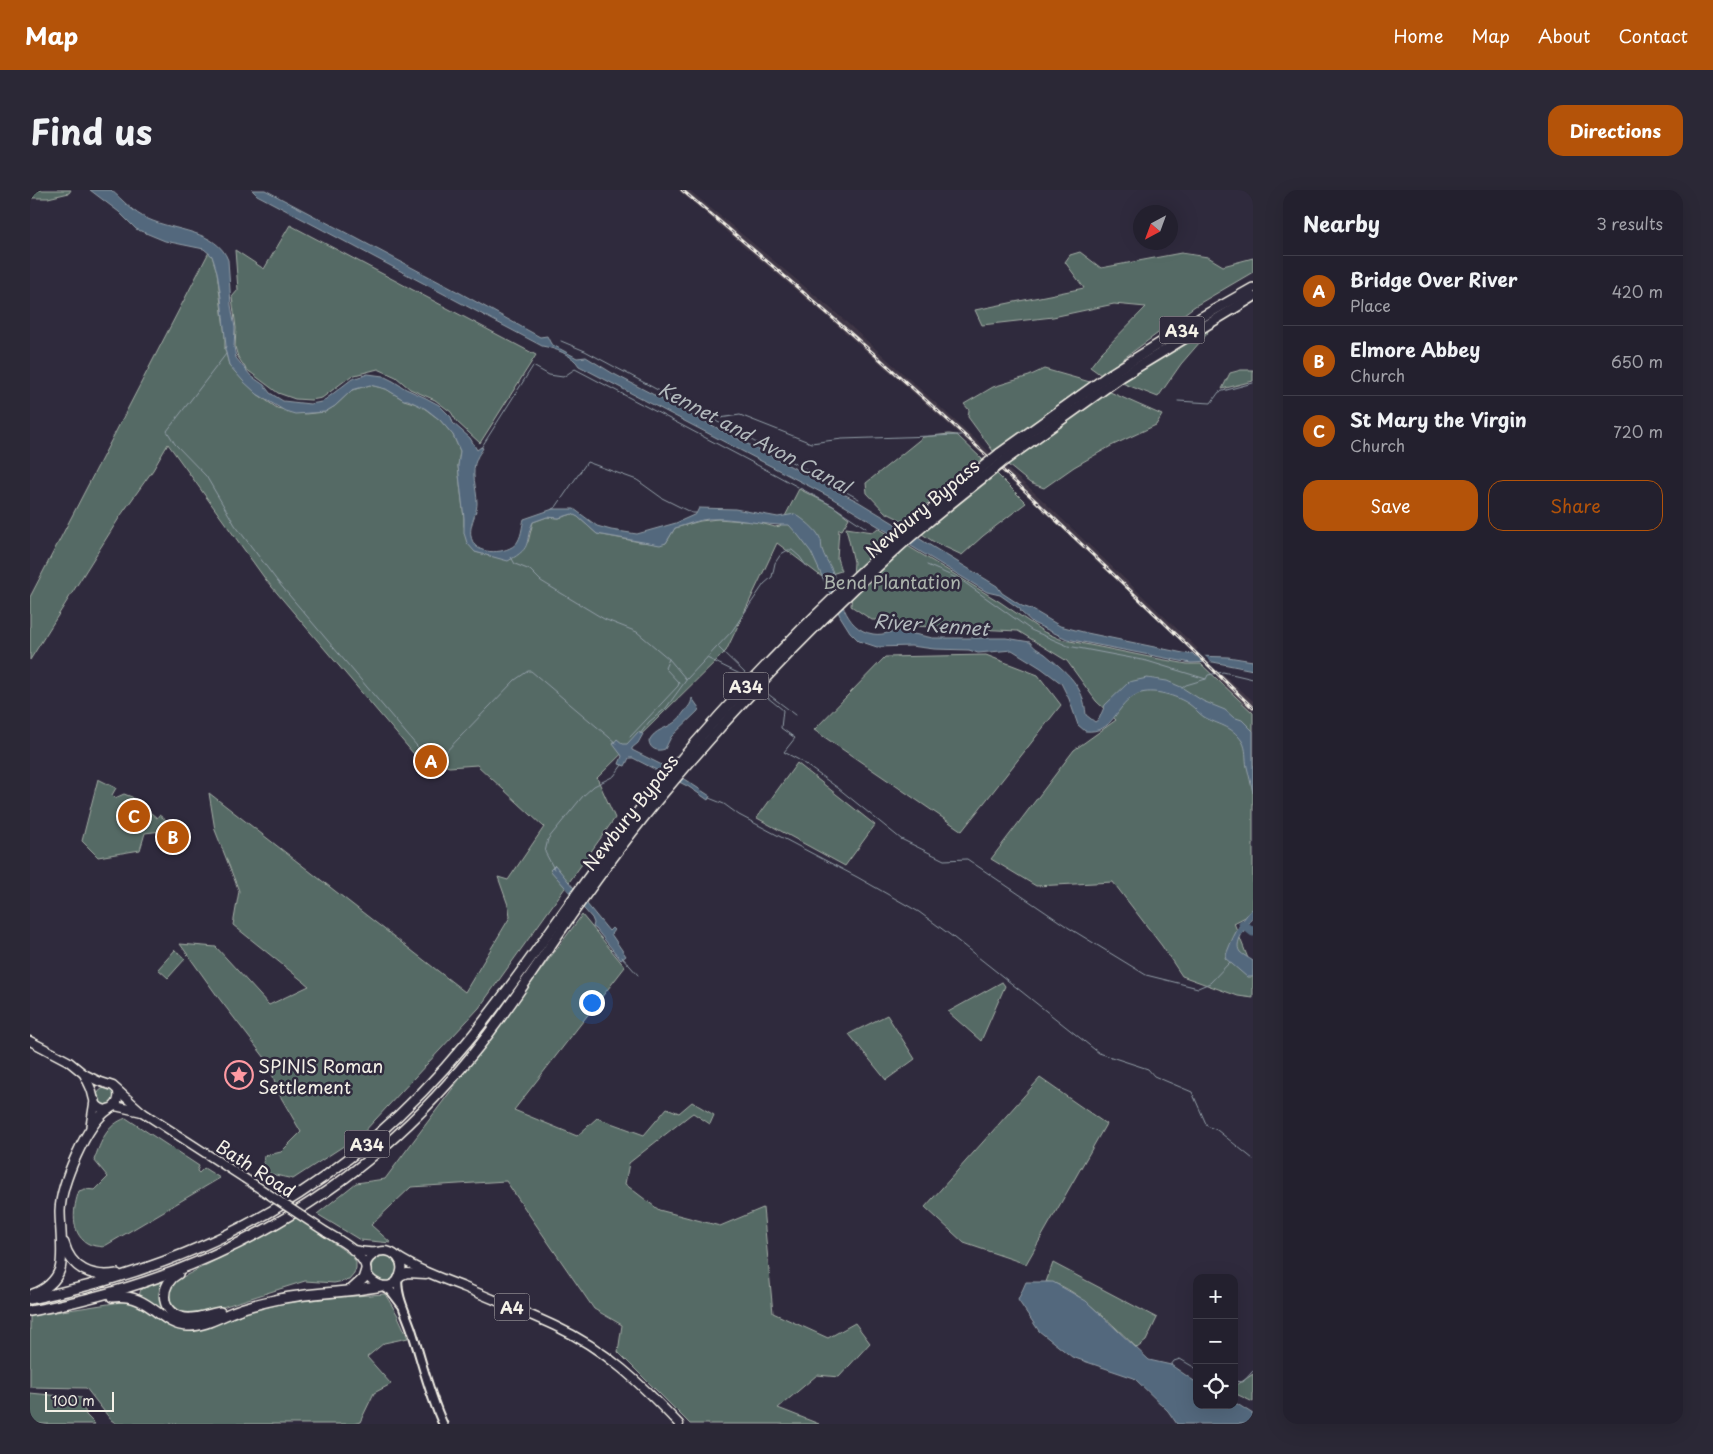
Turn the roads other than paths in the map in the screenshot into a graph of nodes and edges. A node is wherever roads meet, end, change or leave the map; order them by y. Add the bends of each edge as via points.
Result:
1 (1253, 288) edge
2 (1253, 297) edge
3 (1117, 375) junction
4 (1002, 457) junction
5 (572, 907) junction
6 (30, 1041) edge
7 (84, 1074) junction
8 (106, 1084) junction
9 (118, 1092) junction
10 (94, 1100) junction
11 (112, 1107) junction
12 (142, 1112) junction
13 (91, 1129) junction
14 (60, 1228) junction
15 (353, 1250) junction
16 (378, 1252) junction
17 (395, 1255) junction
18 (200, 1262) junction
19 (162, 1263) junction
20 (366, 1268) junction
21 (431, 1274) junction
22 (399, 1277) junction
23 (381, 1286) junction
24 (351, 1290) junction
25 (30, 1297) edge
26 (72, 1303) junction
27 (404, 1308) junction
28 (239, 1310) junction
29 (30, 1311) edge
30 (443, 1424) edge
31 (679, 1424) edge

1 - 3 highway, Newbury Bypass / A34 via 1200,318
2 - 3 highway, Newbury Bypass / A34
3 - 4 highway, Newbury Bypass / A34 via 1101,391
3 - 4 highway, Newbury Bypass / A34 via 1090,388
4 - 5 highway, Newbury Bypass / A34, bridge via 914,529 824,611 677,770
5 - 18 highway, Newbury Bypass / A34 via 488,1034 419,1114 360,1166 313,1200 248,1239
5 - 19 highway, Newbury Bypass / A34 via 467,1042 420,1095 381,1132 291,1200 239,1230
6 - 7 main road via 68,1061
7 - 8 main road
7 - 10 main road
8 - 9 main road
8 - 10 main road via 97,1088
9 - 11 main road via 119,1099
9 - 12 main road, Bath Road
10 - 11 main road via 100,1108
10 - 13 highway
11 - 12 main road, Bath Road
11 - 13 highway
12 - 15 main road, Bath Road, bridge
13 - 14 highway via 66,1178
14 - 19 highway via 70,1258 90,1273 115,1274
14 - 25 highway via 58,1272 44,1290
15 - 16 main road, Bath Road
15 - 20 main road, Bath Road
16 - 17 main road
16 - 20 main road via 370,1257
17 - 21 main road, A4
17 - 22 main road via 401,1265
18 - 26 highway, Newbury Bypass / A34 via 140,1284
18 - 28 highway via 167,1282 164,1292 169,1310 186,1318
19 - 25 highway, Newbury Bypass / A34 via 104,1282
20 - 23 main road via 371,1280
20 - 24 highway via 363,1280
21 - 22 main road, A4 via 412,1273
21 - 31 main road, A4 via 542,1320 591,1345 637,1382
22 - 23 main road via 392,1284
22 - 27 main road
23 - 24 highway
23 - 27 main road via 391,1291
24 - 28 highway via 278,1299
26 - 28 highway via 134,1297 173,1322 187,1326
26 - 29 highway, Newbury Bypass / A34
27 - 30 main road

